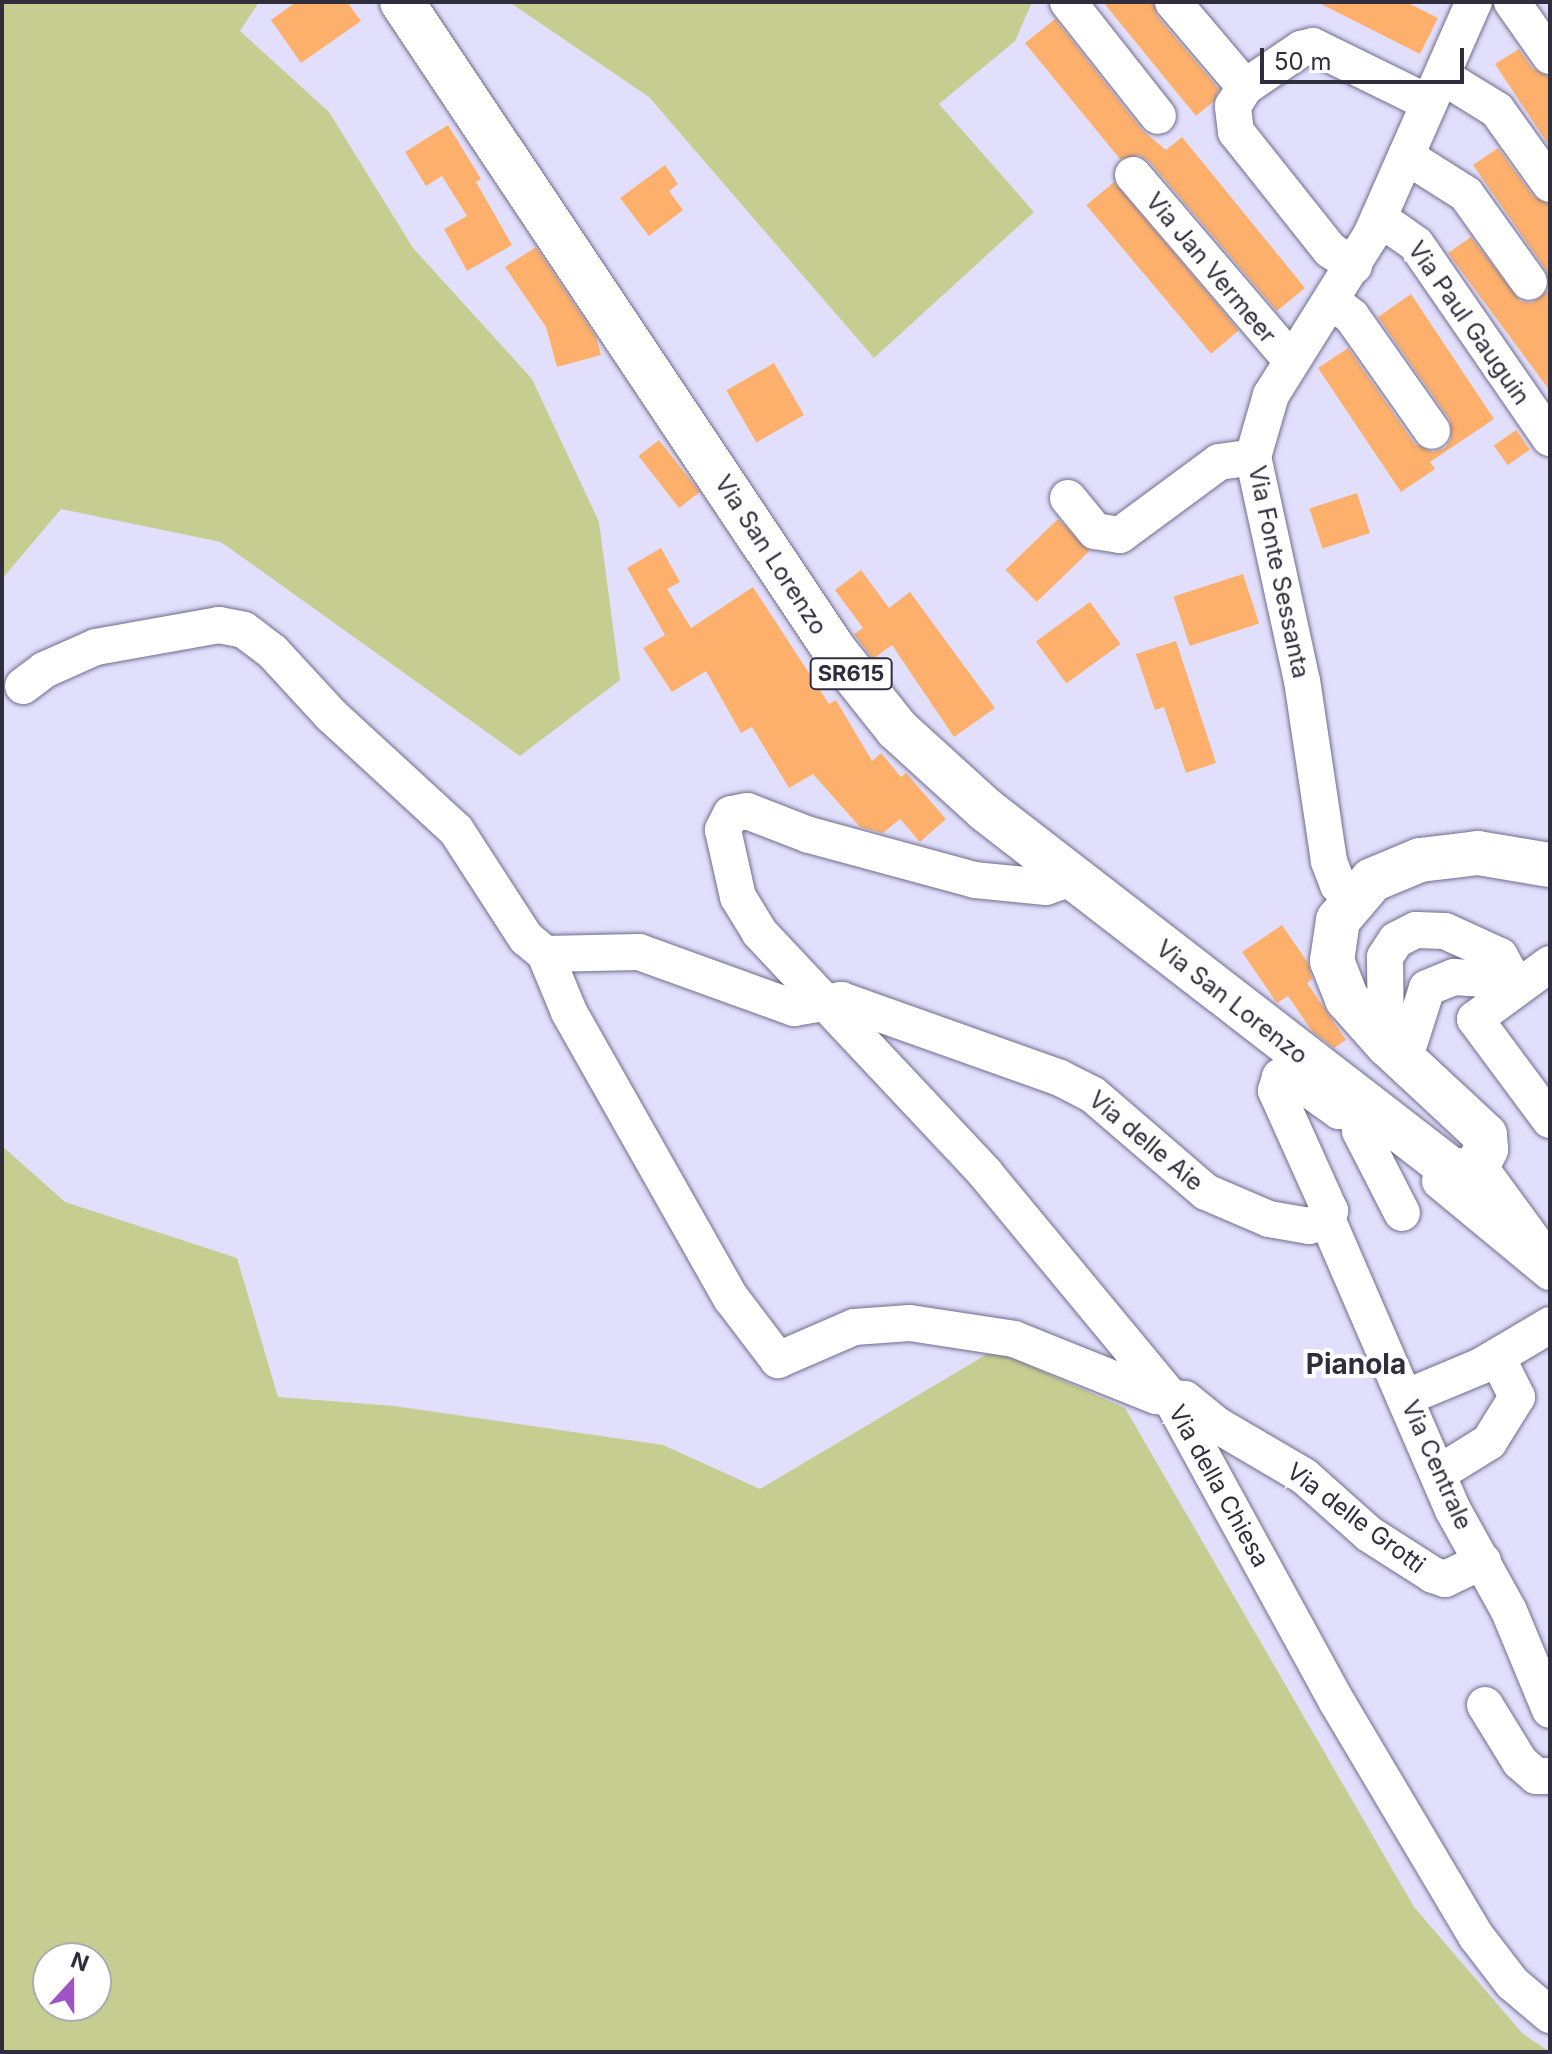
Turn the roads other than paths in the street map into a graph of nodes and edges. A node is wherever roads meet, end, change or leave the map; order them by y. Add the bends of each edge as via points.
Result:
1 (402, 2) edge
2 (1068, 2) edge
3 (1173, 2) edge
4 (1512, 2) edge
5 (1537, 2) edge
6 (1461, 6) edge
7 (1550, 16) edge
8 (1550, 56) edge
9 (1245, 87) junction
10 (1436, 90) junction
11 (1158, 116) dead end
12 (1406, 156) junction
13 (1133, 175) dead end
14 (1550, 184) edge
15 (1379, 218) junction
16 (1354, 266) junction
17 (1529, 282) dead end
18 (1333, 302) junction
19 (1291, 360) junction
20 (1432, 431) dead end
21 (1550, 438) edge
22 (1253, 457) junction
23 (1068, 498) dead end
24 (23, 686) dead end
25 (1550, 865) edge
26 (1073, 878) junction
27 (1352, 898) junction
28 (545, 954) junction
29 (1550, 964) edge
30 (1505, 987) junction
31 (824, 1003) junction
32 (1395, 1051) junction
33 (1361, 1107) junction
34 (1550, 1120) edge
35 (1459, 1173) junction
36 (1402, 1213) dead end
37 (1327, 1219) junction
38 (1550, 1263) edge
39 (1550, 1272) edge
40 (1550, 1325) edge
41 (1497, 1357) junction
42 (1170, 1397) junction
43 (1407, 1397) junction
44 (1439, 1473) junction
45 (1483, 1561) junction
46 (1534, 1636) edge
47 (1485, 1705) dead end
48 (1550, 1710) edge
49 (1550, 1776) edge
50 (1550, 2015) edge

1 - 26 main road, Via San Lorenzo / SR615 via 865,693 938,769
2 - 11 street
3 - 9 street
4 - 8 street
5 - 7 street
6 - 10 street, Via Fonte Sessanta
9 - 10 street via 1313,46
9 - 16 street via 1231,112 1236,132 1330,250
10 - 12 street, Via Fonte Sessanta
10 - 14 street via 1497,110
12 - 15 street, Via Fonte Sessanta
12 - 17 street via 1466,194
13 - 19 street, Via Jan Vermeer
15 - 16 street, Via Fonte Sessanta
15 - 21 street, Via Paul Gauguin via 1403,231 1426,257
16 - 18 street, Via Fonte Sessanta
18 - 19 street, Via Fonte Sessanta
18 - 20 street via 1352,317
19 - 22 street, Via Fonte Sessanta via 1271,395
22 - 23 street via 1219,462 1120,535 1095,531
22 - 27 street, Via Fonte Sessanta via 1302,681 1329,861 1338,885
24 - 28 street via 44,670 96,647 219,625 244,630 456,830 526,938
25 - 27 main road via 1478,853 1435,857 1380,875
26 - 31 street, Via della Chiesa via 1046,887 975,880 809,835 756,813 731,814 723,837 738,897 760,933
26 - 33 main road, Via San Lorenzo / SR615
27 - 32 main road via 1334,931 1335,972 1347,999
28 - 31 street, Via delle Aie via 639,952 794,1008
28 - 42 street, Via delle Grotti via 569,1012 731,1298 778,1360 854,1327 959,1327 1026,1343 1139,1390
29 - 30 street
30 - 32 street via 1454,977 1427,988
30 - 32 street via 1505,961 1483,944 1435,930 1403,935 1385,957
30 - 34 street via 1475,1019
31 - 37 street, Via delle Aie via 841,1000 1077,1085 1188,1179 1227,1203 1299,1226
31 - 42 street, Via della Chiesa via 985,1173
32 - 35 main road via 1481,1128 1486,1149
33 - 35 main road, Via San Lorenzo / SR615
33 - 36 street via 1360,1131
33 - 37 street via 1339,1111 1290,1076 1277,1080 1285,1112 1326,1191
35 - 38 street
35 - 39 street
37 - 43 street, Via Centrale
40 - 41 street
41 - 43 street
41 - 44 street via 1517,1397 1489,1442
42 - 45 street, Via delle Grotti via 1185,1399 1304,1476 1369,1534 1433,1575 1445,1579
42 - 50 street, Via della Chiesa via 1337,1702 1476,1936 1512,1983
43 - 44 street, Via Centrale
44 - 45 street, Via Centrale
45 - 46 street, Via Centrale
46 - 48 street, Via Centrale
47 - 49 street via 1520,1762 1536,1776

